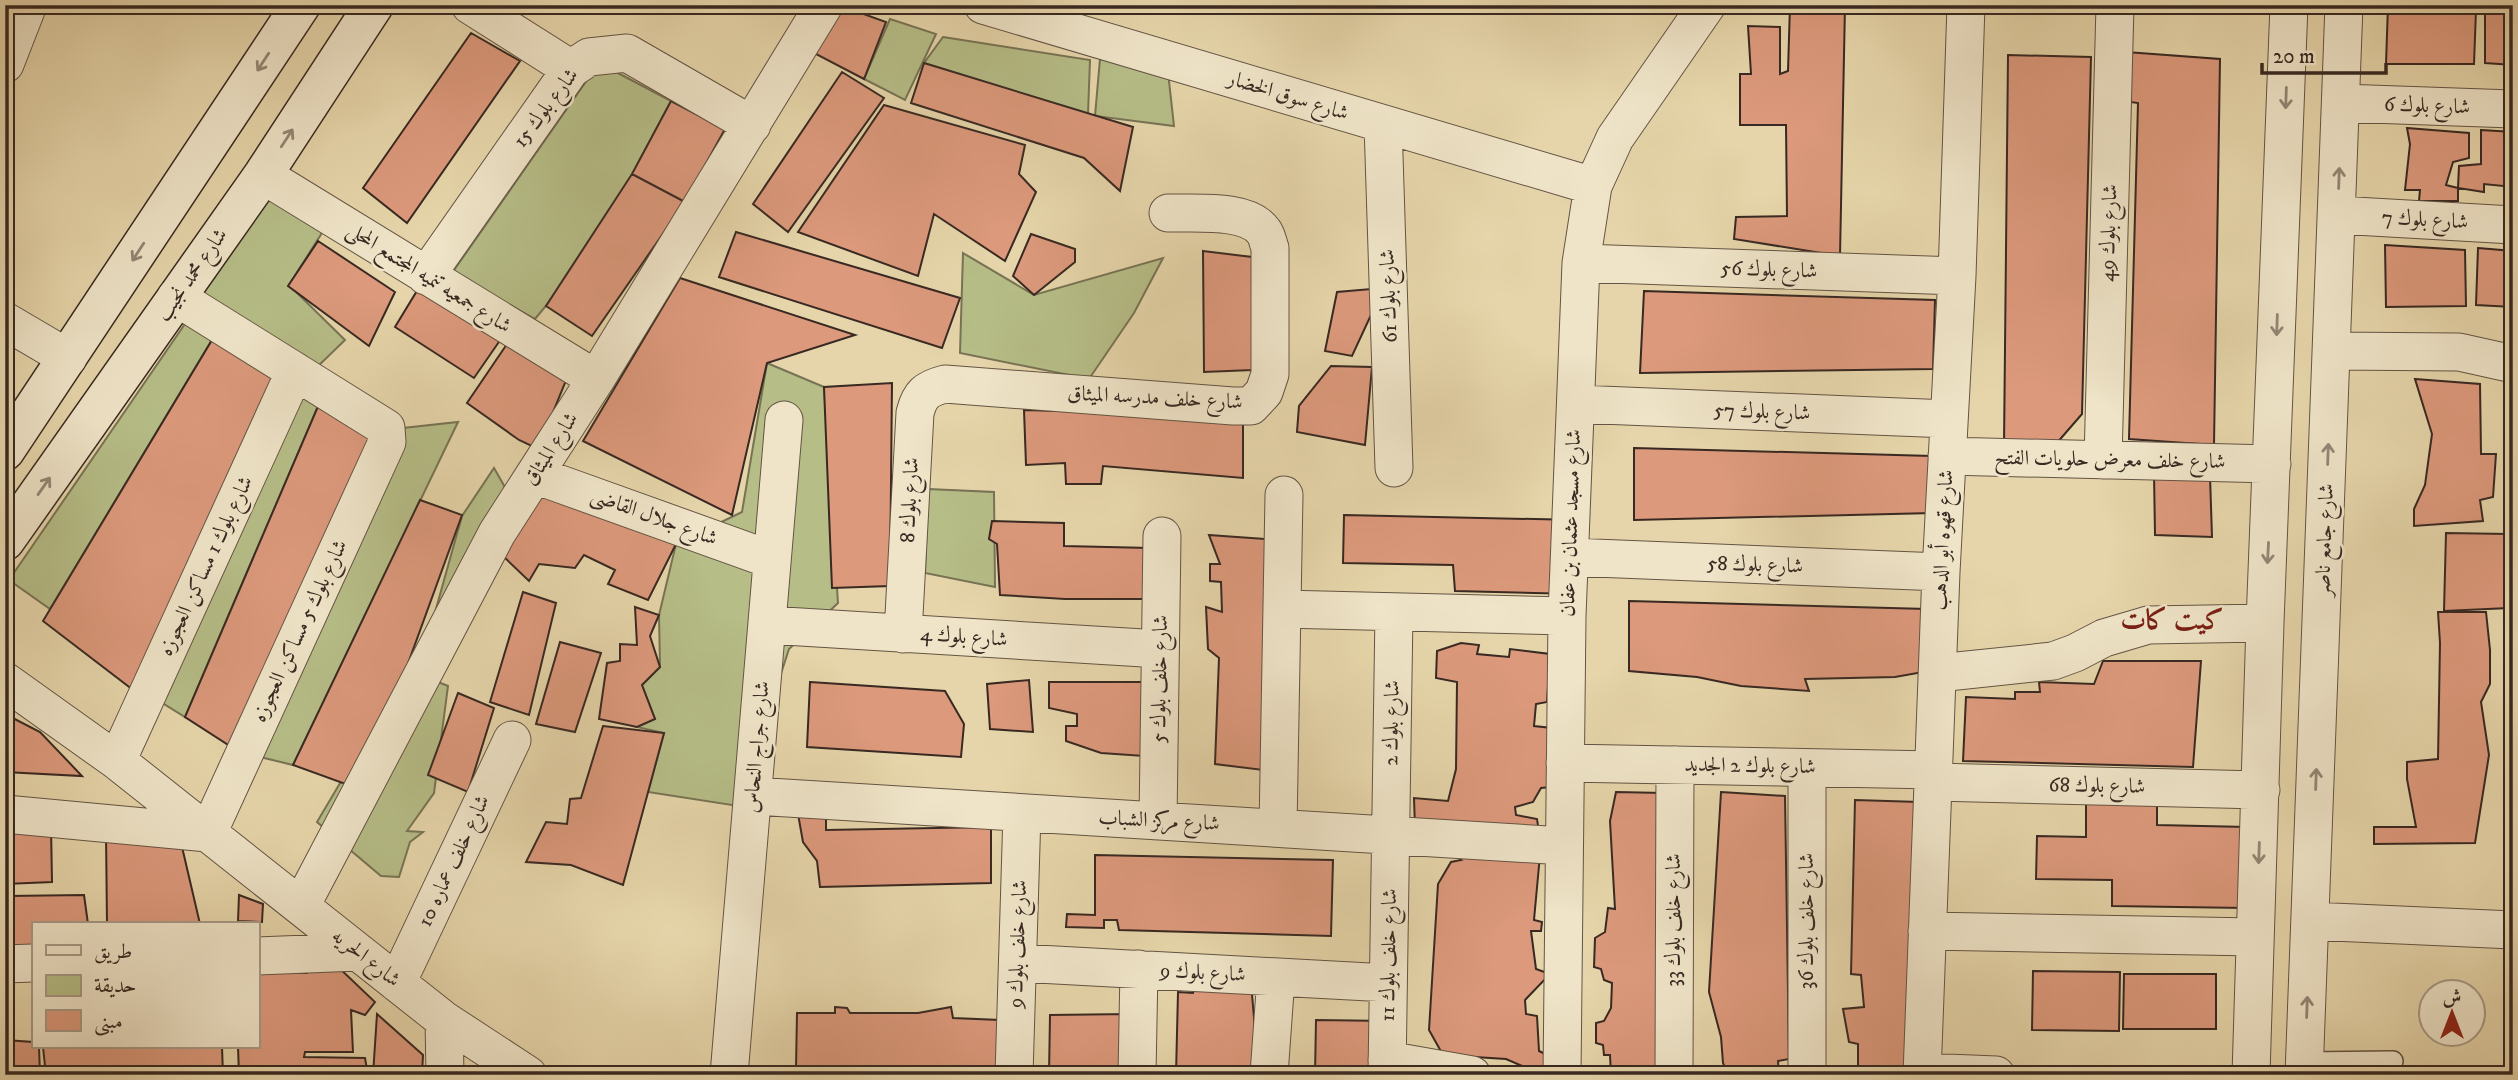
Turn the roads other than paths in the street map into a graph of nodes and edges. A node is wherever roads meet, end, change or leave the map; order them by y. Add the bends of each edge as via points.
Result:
1 (28, 5) edge
2 (301, 5) edge
3 (374, 5) edge
4 (470, 5) edge
5 (824, 5) edge
6 (984, 5) edge
7 (1707, 5) edge
8 (1966, 5) edge
9 (2115, 5) edge
10 (2290, 5) edge
11 (2344, 5) edge
12 (5, 64) edge
13 (571, 69) junction
14 (2341, 103) junction
15 (2513, 109) edge
16 (1383, 124) junction
17 (752, 125) junction
18 (263, 175) junction
19 (1593, 186) junction
20 (1168, 213) dead end
21 (2337, 215) junction
22 (2513, 225) edge
23 (1581, 263) junction
24 (426, 276) junction
25 (1957, 276) junction
26 (176, 297) junction
27 (5, 321) edge
28 (2333, 351) junction
29 (68, 358) junction
30 (2513, 364) edge
31 (295, 371) junction
32 (596, 379) junction
33 (945, 384) joint
34 (1576, 404) junction
35 (1949, 419) junction
36 (784, 420) dead end
37 (5, 451) edge
38 (1947, 456) junction
39 (2103, 460) junction
40 (2272, 464) junction
41 (1394, 468) dead end
42 (535, 475) junction
43 (1284, 495) dead end
44 (1161, 536) dead end
45 (5, 541) edge
46 (1570, 557) junction
47 (772, 560) junction
48 (1941, 572) junction
49 (1282, 609) junction
50 (1394, 612) junction
51 (1567, 616) junction
52 (2265, 623) junction
53 (768, 625) junction
54 (903, 634) junction
55 (1160, 649) junction
56 (1938, 673) junction
57 (5, 681) edge
58 (512, 740) dead end
59 (117, 761) junction
60 (1565, 763) junction
61 (1675, 765) junction
62 (1807, 768) junction
63 (1934, 776) junction
64 (2261, 790) junction
65 (753, 796) junction
66 (1022, 813) junction
67 (5, 814) edge
68 (1158, 821) junction
69 (1278, 828) junction
70 (208, 834) junction
71 (1390, 835) junction
72 (1564, 846) junction
73 (301, 906) junction
74 (2310, 921) junction
75 (2513, 930) edge
76 (1927, 931) junction
77 (2255, 937) junction
78 (358, 952) junction
79 (259, 956) edge
80 (32, 963) edge
81 (1019, 963) junction
82 (5, 964) edge
83 (1139, 970) junction
84 (1276, 977) junction
85 (397, 982) junction
86 (1388, 982) junction
87 (444, 1020) junction
88 (2393, 1061) dead end
89 (1387, 1067) edge
90 (2304, 1068) edge
91 (1922, 1073) edge
92 (445, 1075) edge
93 (528, 1075) edge
94 (729, 1075) edge
95 (1014, 1075) edge
96 (1137, 1075) edge
97 (1269, 1075) edge
98 (1472, 1075) edge
99 (1562, 1075) edge
100 (1674, 1075) edge
101 (1807, 1075) edge
102 (1996, 1075) edge
103 (2251, 1075) edge

1 - 12 street
2 -> 29 main road
18 -> 3 main road, شارع محمد نجيب
4 - 13 street
5 - 17 street, شارع الميثاق
6 - 16 street, شارع سوق الخضار
7 - 19 street, شارع مسجد عثمان بن عفان via 1615,138
8 - 25 street, شارع قهوه أبو الدهب
9 - 39 street, شارع بلوك 49
10 -> 40 street
11 - 14 street, شارع جامع ناصر
13 - 17 street, شارع بلوك 15 via 589,57 627,53
13 - 24 street, شارع بلوك 15
14 - 15 street, شارع بلوك 6
21 -> 14 street, شارع جامع ناصر
16 - 19 street, شارع سوق الخضار
16 - 41 street, شارع بلوك 61
17 - 32 street, شارع الميثاق
18 - 24 street, شارع جمعيه تنميه المجتمع المحلى
18 - 26 main road, شارع محمد نجيب
19 - 23 street, شارع مسجد عثمان بن عفان
20 - 33 street, شارع خلف مدرسه الميثاق via 1238,215 1264,231 1270,247 1270,374 1264,393 1251,405
21 - 22 street, شارع بلوك 7
21 - 28 street, شارع جامع ناصر
23 - 25 street, شارع بلوك 56
23 - 34 street, شارع مسجد عثمان بن عفان
24 - 32 street, شارع جمعيه تنميه المجتمع المحلى
25 - 35 street, شارع قهوه أبو الدهب
26 - 31 street
45 -> 26 main road, شارع محمد نجيب
27 - 29 street
28 - 30 street via 2459,352
74 -> 28 street, شارع جامع ناصر
29 - 37 main road
31 - 59 street, شارع بلوك 1 مساكن العجوزه
31 - 70 street, شارع بلوك 5 مساكن العجوزه via 386,428 387,442
32 - 42 street, شارع الميثاق
33 - 54 street, شارع بلوك 8 via 920,397 915,413
34 - 35 street, شارع بلوك 57
34 - 46 street, شارع مسجد عثمان بن عفان
35 - 38 street, شارع قهوه أبو الدهب
36 - 47 street, شارع جراج النحاس
38 - 39 street, شارع خلف معرض حلويات الفتح
38 - 48 street, شارع قهوه أبو الدهب
39 - 40 street, شارع خلف معرض حلويات الفتح
40 -> 52 street
42 - 47 street, شارع جلال القاضى
42 - 73 street, شارع الميثاق via 496,533
43 - 49 street
44 - 55 street, شارع خلف بلوك 5
46 - 48 street, شارع بلوك 58
46 - 51 street, شارع مسجد عثمان بن عفان
47 - 53 street, شارع جراج النحاس
48 - 56 street, شارع قهوه أبو الدهب
49 - 50 street
49 - 69 street
50 - 51 street
50 - 71 street, شارع بلوك 2
51 - 60 street, شارع مسجد عثمان بن عفان
52 - 56 street via 2148,625 2053,661
52 - 64 street
53 - 54 street, شارع بلوك 4
53 - 65 street, شارع جراج النحاس
54 - 55 street, شارع بلوك 4
55 - 68 street, شارع خلف بلوك 5
56 - 63 street, شارع قهوه أبو الدهب
57 - 59 street, شارع الحريه
58 - 85 street, شارع خلف عماره 10
59 - 70 street, شارع الحريه
60 - 61 street, شارع بلوك 2 الجديد
60 - 72 street, شارع مسجد عثمان بن عفان
61 - 62 street, شارع بلوك 2 الجديد
61 - 100 street, شارع خلف بلوك 33
62 - 63 street, شارع بلوك 2 الجديد
62 - 101 street, شارع خلف بلوك 36
63 - 64 street, شارع بلوك 68
63 - 76 street, شارع قهوه أبو الدهب
64 -> 77 street
65 - 66 street, شارع مركز الشباب
65 - 94 street, شارع جراج النحاس
66 - 68 street, شارع مركز الشباب
66 - 81 street, شارع خلف بلوك 9
67 - 70 street
68 - 69 street, شارع مركز الشباب
69 - 71 street, شارع مركز الشباب
70 - 73 street, شارع الحريه
71 - 72 street, شارع مركز الشباب
71 - 86 street, شارع خلف بلوك 11
72 - 99 street, شارع مسجد عثمان بن عفان
73 - 78 street, شارع الحريه
74 - 75 street
90 -> 74 street, شارع جامع ناصر
76 - 77 street
76 - 91 street, شارع قهوه أبو الدهب
77 - 103 street
78 - 79 street
78 - 85 street, شارع الحريه
80 - 82 street
81 - 83 street, شارع بلوك 9
81 - 95 street, شارع خلف بلوك 9
83 - 84 street, شارع بلوك 9
83 - 96 street
84 - 86 street, شارع بلوك 9
84 - 97 street
85 - 87 street, شارع الحريه
86 - 89 street, شارع خلف بلوك 11
87 - 92 street
87 - 93 street, شارع الحريه
88 - 90 lane
89 - 98 street
91 - 102 street

